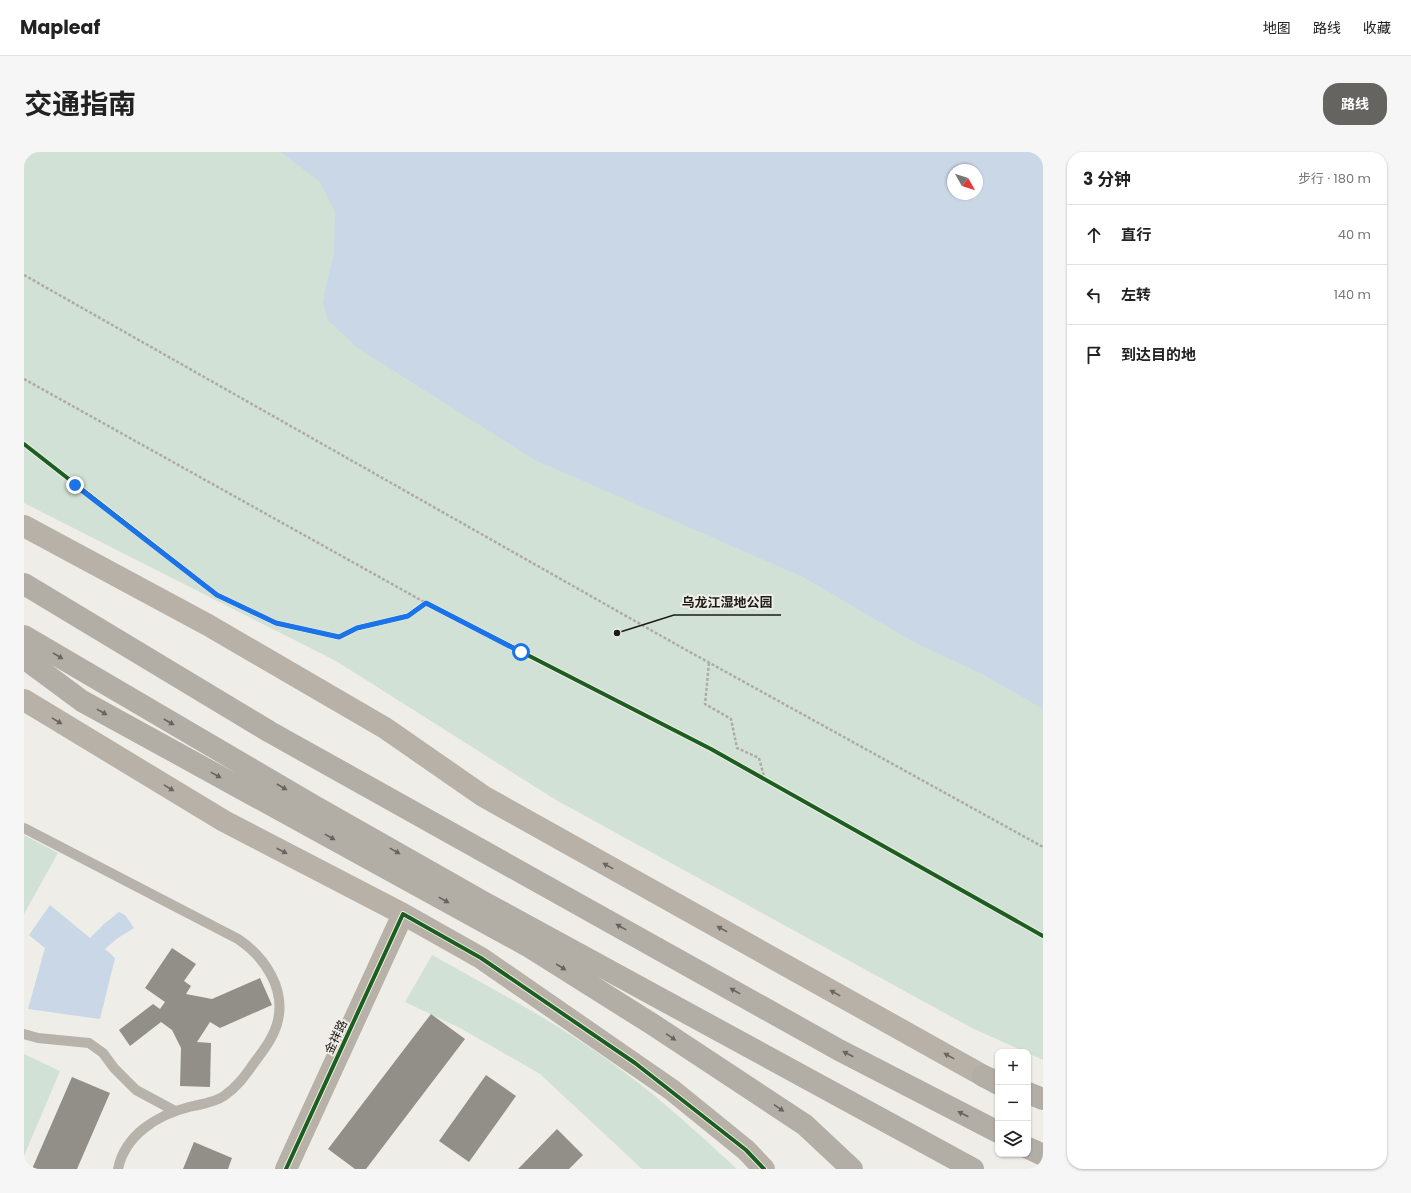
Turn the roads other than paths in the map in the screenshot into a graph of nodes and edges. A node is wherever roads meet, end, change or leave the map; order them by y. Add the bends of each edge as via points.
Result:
1 (24, 526) edge
2 (24, 584) edge
3 (24, 636) edge
4 (24, 658) edge
5 (24, 674) edge
6 (24, 700) edge
7 (82, 701) junction
8 (24, 828) edge
9 (403, 914) junction
10 (24, 1034) edge
11 (993, 1080) edge
12 (1031, 1094) edge
13 (1043, 1099) edge
14 (1031, 1103) edge
15 (1043, 1110) edge
16 (175, 1111) junction
17 (995, 1130) edge
18 (1031, 1150) edge
19 (1043, 1156) edge
20 (118, 1169) edge
21 (286, 1169) edge
22 (764, 1169) edge
23 (852, 1169) edge
24 (973, 1169) edge

11 -> 1 main road via 483,796 378,724 208,625
17 -> 2 highway via 839,1050 270,732
3 -> 24 highway via 478,899
4 - 7 highway
5 - 7 highway
6 -> 9 main road via 224,821
7 -> 23 highway via 528,946 805,1125
8 - 16 lane via 238,939 261,957 269,970 280,1002 277,1025 270,1040 241,1081 222,1098
9 - 21 main road, 金祥路
9 - 22 main road via 481,958 635,1063 746,1150
10 - 16 lane via 38,1038 89,1043 103,1053 119,1074 136,1090
12 - 13 highway
14 - 15 main road
16 - 20 lane via 163,1116 138,1134 122,1152
18 - 19 highway

